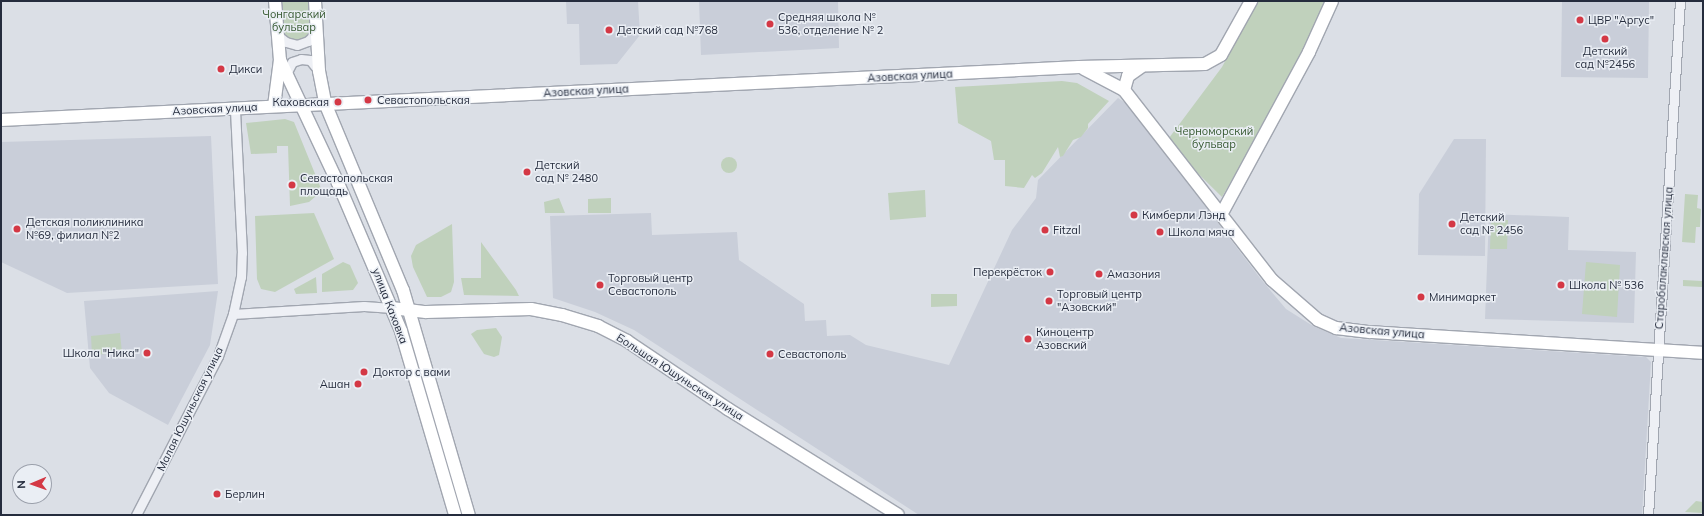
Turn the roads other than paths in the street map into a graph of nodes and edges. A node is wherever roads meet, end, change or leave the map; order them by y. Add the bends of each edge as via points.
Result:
1 (275, 1) edge
2 (315, 1) edge
3 (1251, 1) edge
4 (1332, 1) edge
5 (1680, 1) edge
6 (316, 33) junction
7 (277, 35) junction
8 (280, 60) junction
9 (1079, 67) junction
10 (1142, 67) junction
11 (319, 71) junction
12 (286, 74) junction
13 (1124, 90) junction
14 (325, 103) junction
15 (302, 104) junction
16 (274, 106) junction
17 (235, 109) junction
18 (1, 120) edge
19 (1222, 213) junction
20 (392, 308) junction
21 (410, 310) junction
22 (233, 314) junction
23 (1660, 350) junction
24 (1703, 352) edge
25 (136, 515) edge
26 (455, 515) edge
27 (470, 515) edge
28 (898, 515) edge
29 (1648, 515) edge

1 - 7 street
2 - 6 street
3 - 10 street via 1232,38 1218,57 1205,64
4 - 19 street via 1309,52
5 - 23 street, Старобалаклавская улица
6 - 7 street via 308,41 297,45 286,42
6 - 11 street
7 - 8 street
8 - 12 street
8 - 16 street
9 - 10 street
9 - 13 street, Азовская улица
9 - 14 street, Азовская улица
10 - 13 street via 1132,70
11 - 12 street via 314,63 301,59 292,62
11 - 14 street
12 - 15 street
13 - 19 street, Азовская улица
14 - 15 street, Азовская улица
14 - 21 street, улица Каховка
15 - 16 street, Азовская улица
15 - 20 street, улица Каховка
16 - 17 street, Азовская улица
17 - 18 street, Азовская улица
17 - 22 street, Малая Юшуньская улица via 242,253 241,277
19 - 23 street, Азовская улица via 1272,280 1318,320 1336,328
20 - 21 street, Большая Юшуньская улица
20 - 22 street via 364,306
20 - 26 street, улица Каховка
21 - 27 street, улица Каховка
21 - 28 street, Большая Юшуньская улица via 530,309 598,326 627,341 735,413
22 - 25 street, Малая Юшуньская улица via 218,356
23 - 24 street, Азовская улица
23 - 29 street, Старобалаклавская улица

